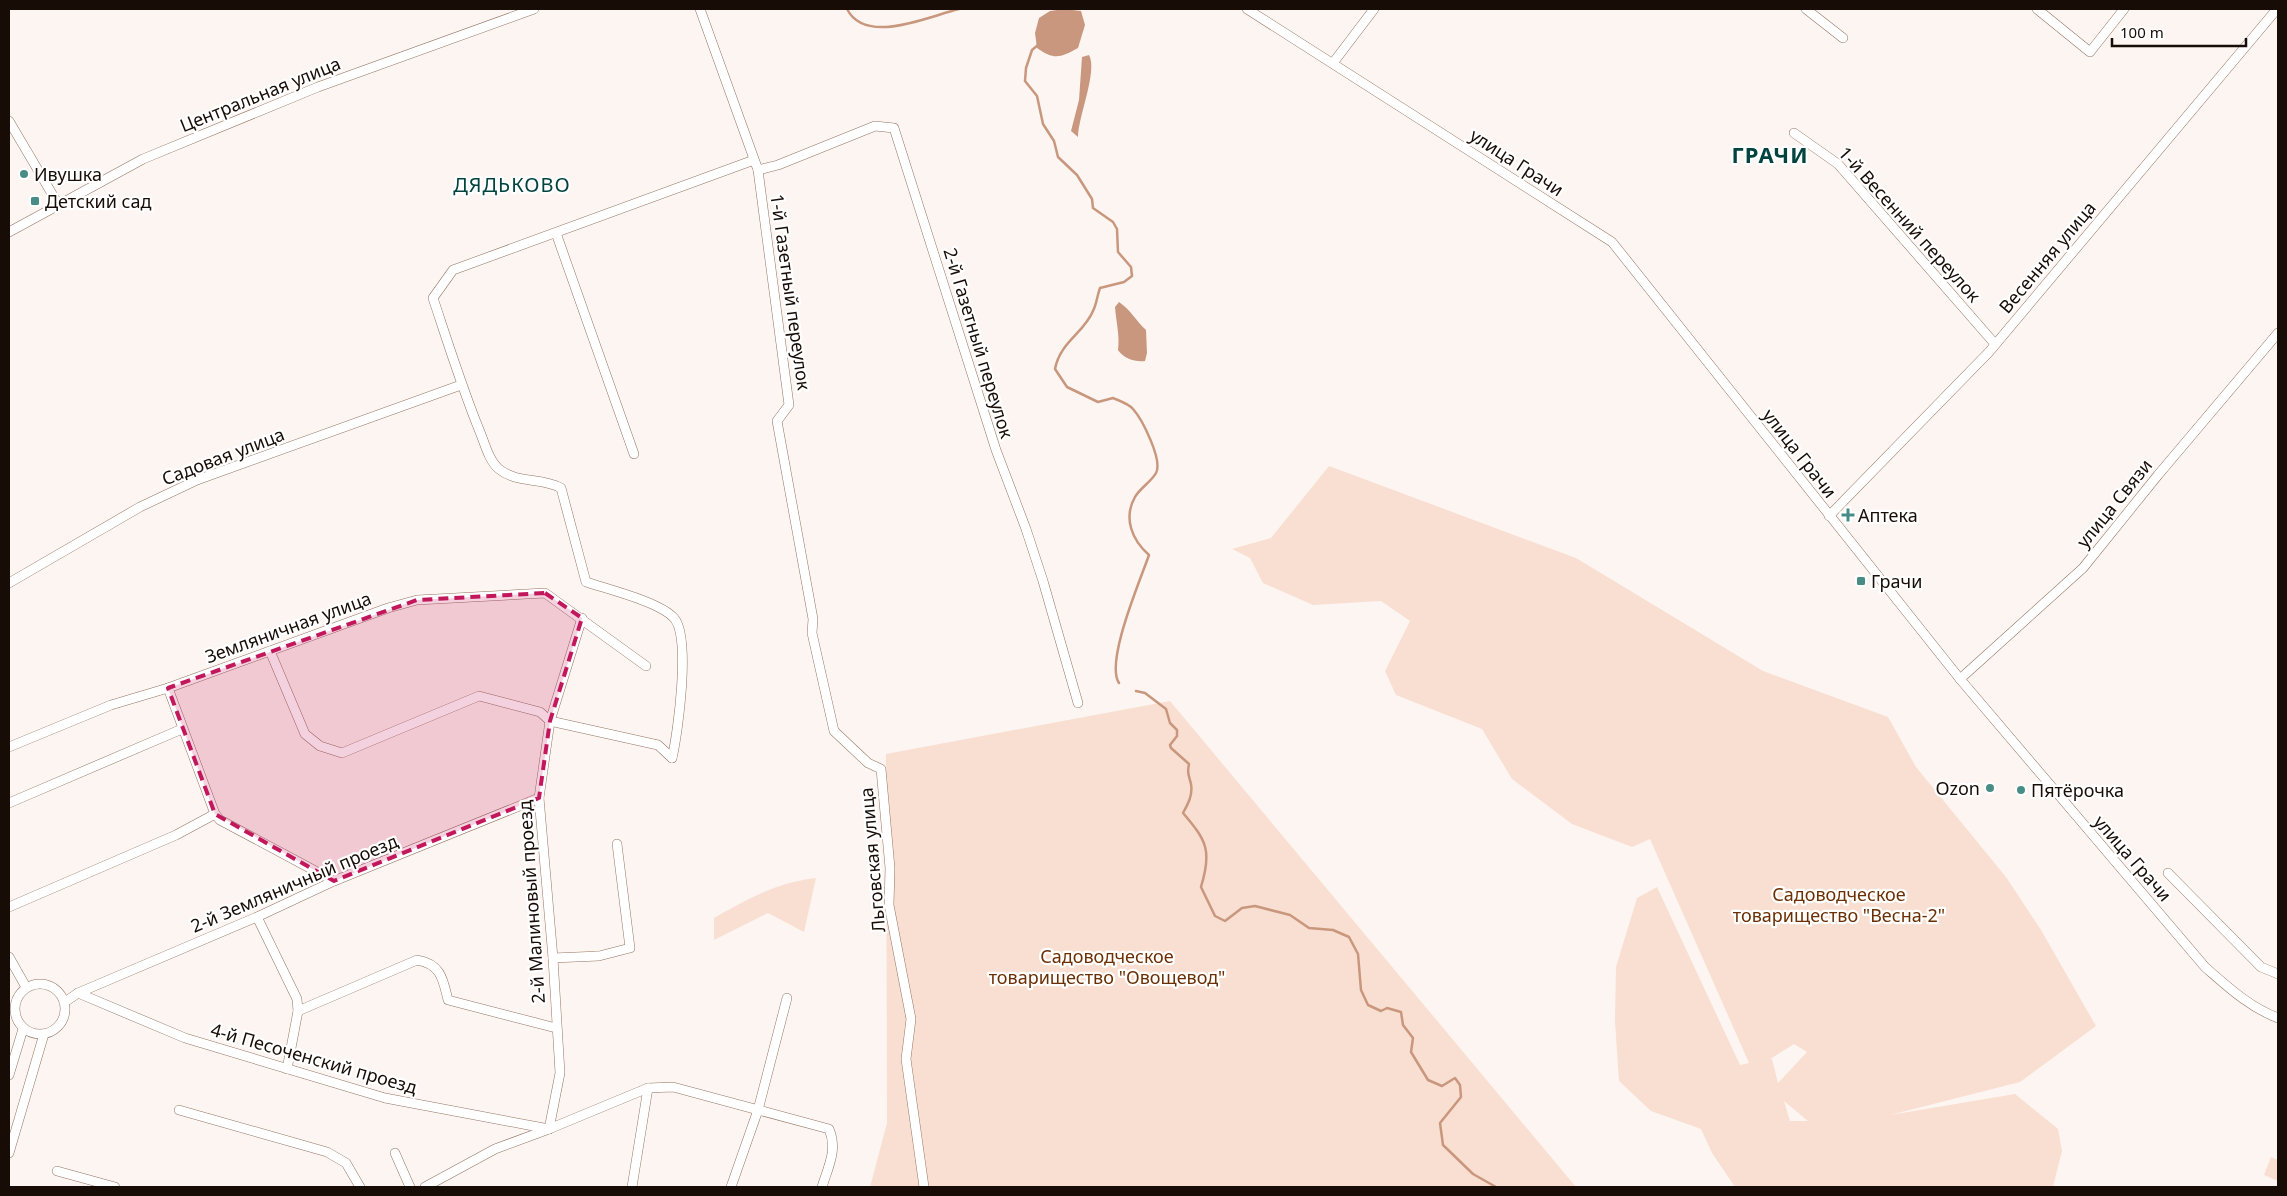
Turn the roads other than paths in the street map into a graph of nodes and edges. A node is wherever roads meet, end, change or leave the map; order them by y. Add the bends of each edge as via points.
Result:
1 (534, 9) edge
2 (700, 9) edge
3 (1247, 9) edge
4 (1374, 9) edge
5 (1806, 9) edge
6 (2037, 9) edge
7 (2124, 9) edge
8 (2277, 9) edge
9 (519, 11) edge
10 (1843, 38) dead end
11 (1333, 63) junction
12 (9, 121) edge
13 (1794, 133) dead end
14 (754, 160) junction
15 (758, 170) junction
16 (58, 204) junction
17 (9, 232) edge
18 (556, 233) junction
19 (2278, 333) edge
20 (1995, 344) junction
21 (461, 385) junction
22 (634, 454) dead end
23 (1829, 516) junction
24 (9, 584) edge
25 (582, 618) junction
26 (270, 650) junction
27 (646, 666) dead end
28 (1960, 679) junction
29 (168, 688) junction
30 (1078, 703) dead end
31 (550, 721) junction
32 (182, 729) junction
33 (834, 731) joint
34 (9, 748) edge
35 (539, 798) junction
36 (9, 803) edge
37 (215, 814) junction
38 (617, 844) dead end
39 (2168, 872) dead end
40 (334, 881) junction
41 (9, 907) edge
42 (257, 917) junction
43 (9, 957) edge
44 (553, 958) junction
45 (2278, 974) edge
46 (26, 987) junction
47 (78, 993) junction
48 (787, 998) dead end
49 (65, 1002) junction
50 (298, 1011) junction
51 (2278, 1018) edge
52 (13, 1023) edge
53 (556, 1028) junction
54 (24, 1029) junction
55 (44, 1034) junction
56 (287, 1069) junction
57 (9, 1075) edge
58 (648, 1088) junction
59 (179, 1110) dead end
60 (758, 1110) junction
61 (549, 1129) junction
62 (9, 1153) edge
63 (396, 1153) dead end
64 (57, 1171) dead end
65 (115, 1187) edge
66 (360, 1187) edge
67 (410, 1187) edge
68 (425, 1187) edge
69 (632, 1187) edge
70 (731, 1187) edge
71 (822, 1187) edge
72 (924, 1187) edge

1 - 9 street, Центральная улица
2 - 14 street, 1-й Газетный переулок
3 - 11 street, улица Грачи
4 - 11 street
5 - 10 street
6 - 7 street via 2090,52
8 - 20 street, Весенняя улица
9 - 16 street, Центральная улица via 308,90 143,158
11 - 23 street, улица Грачи via 1612,242
12 - 16 street
13 - 20 street, 1-й Весенний переулок via 1838,164
14 - 15 street, 1-й Газетный переулок
14 - 18 street
15 - 30 street, 2-й Газетный переулок via 875,126 894,128 996,450 1043,581
15 - 33 street, 1-й Газетный переулок via 789,404 777,421 813,619 812,633
16 - 17 street, Центральная улица
18 - 21 street via 453,270 433,298
18 - 22 street
19 - 28 street, улица Связи via 2083,568
20 - 23 street, Весенняя улица
21 - 24 street, Садовая улица via 197,480 140,507
21 - 31 street via 490,456 499,469 516,478 550,482 561,488 586,582 644,600 674,618 680,631 682,691 672,758 658,744
23 - 28 street, улица Грачи
25 - 26 street, Земляничная улица via 545,593 417,600
25 - 27 street, Земляничная улица
25 - 31 street, 2-й Малиновый проезд
26 - 29 street, Земляничная улица
26 - 31 street via 305,734 320,746 342,752 479,696 540,712
28 - 51 street, улица Грачи via 2205,967 2234,993
29 - 32 street
29 - 34 street, Земляничная улица via 111,705
31 - 35 street, 2-й Малиновый проезд
32 - 36 street
32 - 37 street
33 - 72 street, Льговская улица via 868,763 881,769 890,868 889,905 911,1019 906,1059
35 - 40 street, 2-й Земляничный проезд
35 - 44 street, 2-й Малиновый проезд
37 - 40 street via 220,820
37 - 41 street
38 - 44 street via 630,948 599,956
39 - 45 street via 2261,967
40 - 42 street, 2-й Земляничный проезд
42 - 47 street, 2-й Земляничный проезд
42 - 50 street via 295,992
43 - 46 street
44 - 53 street, 2-й Малиновый проезд
46 - 49 street via 49,985 62,995
46 - 52 street via 16,999
47 - 49 street, 2-й Земляничный проезд
47 - 56 street, 4-й Песоченский проезд via 184,1038
48 - 60 street
49 - 55 street via 64,1019
50 - 53 street via 417,960 427,961 441,973 448,1000
50 - 56 street
52 - 54 street
53 - 61 street, 2-й Малиновый проезд via 560,1073
54 - 55 street
54 - 57 street
55 - 62 street
56 - 61 street, 4-й Песоченский проезд via 385,1098
58 - 60 street via 673,1087
58 - 61 street
58 - 69 street
59 - 66 street via 327,1152 346,1163
60 - 70 street
60 - 71 street via 829,1129 834,1141 833,1151
61 - 68 street via 495,1149
63 - 67 street
64 - 65 street

